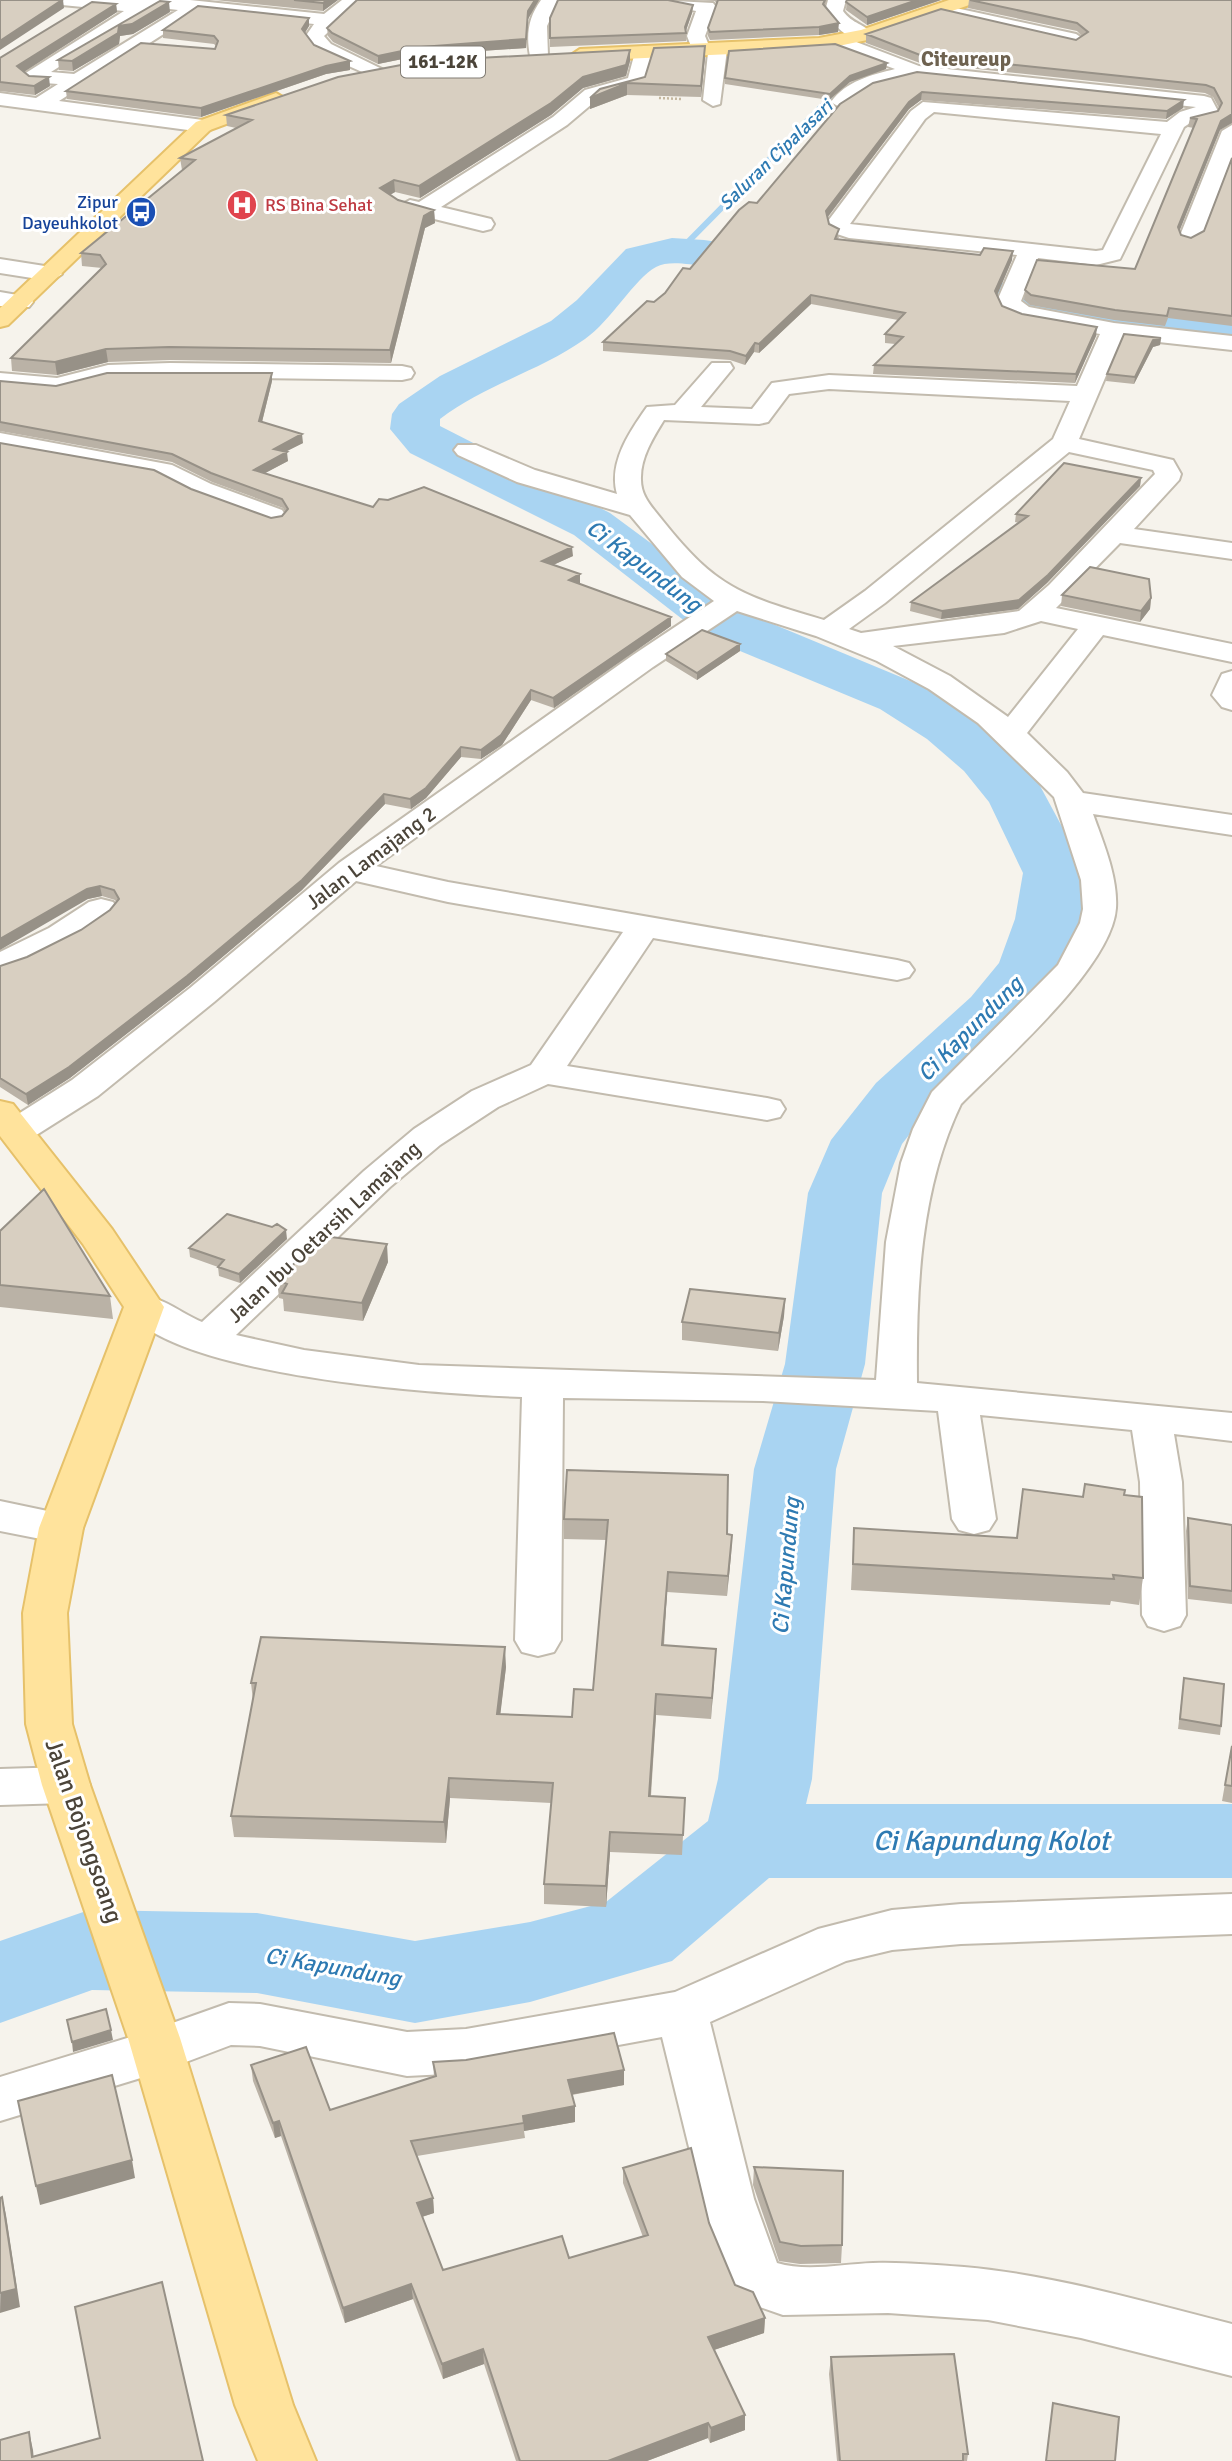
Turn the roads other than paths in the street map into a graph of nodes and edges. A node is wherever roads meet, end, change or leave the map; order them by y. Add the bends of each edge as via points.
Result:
1 (353, 0) edge
2 (550, 0) edge
3 (665, 0) edge
4 (837, 0) edge
5 (966, 0) edge
6 (141, 3) edge
7 (64, 9) edge
8 (942, 10) junction
9 (329, 20) junction
10 (865, 35) junction
11 (59, 37) edge
12 (91, 39) junction
13 (1076, 40) edge
14 (838, 41) junction
15 (136, 43) junction
16 (173, 47) edge
17 (709, 50) junction
18 (644, 52) junction
19 (539, 56) junction
20 (514, 57) edge
21 (399, 68) edge
22 (908, 68) junction
23 (376, 71) junction
24 (10, 74) edge
25 (31, 76) junction
26 (344, 79) edge
27 (75, 80) junction
28 (292, 94) edge
29 (0, 99) edge
30 (713, 100) road end
31 (841, 102) edge
32 (40, 104) junction
33 (1209, 113) junction
34 (1232, 125) edge
35 (203, 126) junction
36 (1175, 129) junction
37 (1232, 131) edge
38 (394, 201) edge
39 (423, 209) junction
40 (483, 224) dead end
41 (1190, 238) edge
42 (1030, 250) junction
43 (0, 266) edge
44 (51, 274) junction
45 (11, 301) edge
46 (0, 320) edge
47 (1114, 330) junction
48 (1232, 343) edge
49 (721, 368) dead end
50 (402, 373) dead end
51 (0, 380) edge
52 (1084, 394) junction
53 (683, 412) junction
54 (0, 441) edge
55 (1064, 443) junction
56 (467, 450) dead end
57 (640, 509) junction
58 (273, 516) edge
59 (1115, 534) junction
60 (1232, 551) edge
61 (731, 603) junction
62 (1036, 611) junction
63 (1097, 624) junction
64 (827, 631) junction
65 (859, 642) junction
66 (1232, 653) edge
67 (1232, 680) edge
68 (1232, 701) edge
69 (1011, 733) junction
70 (1072, 802) junction
71 (1232, 825) edge
72 (350, 870) junction
73 (102, 909) dead end
74 (645, 925) junction
75 (0, 965) edge
76 (897, 970) dead end
77 (544, 1073) junction
78 (767, 1109) dead end
79 (8, 1121) edge
80 (144, 1307) junction
81 (207, 1340) junction
82 (544, 1387) junction
83 (880, 1392) junction
84 (957, 1398) junction
85 (1151, 1419) junction
86 (1232, 1427) edge
87 (0, 1516) edge
88 (974, 1519) dead end
89 (61, 1528) junction
90 (1164, 1615) dead end
91 (538, 1640) dead end
92 (66, 1785) junction
93 (0, 1787) edge
94 (1232, 1914) edge
95 (682, 2011) junction
96 (155, 2044) junction
97 (0, 2099) edge
98 (1232, 2350) edge
99 (287, 2461) edge

1 - 9 street
2 - 19 street via 538,15
3 - 17 street via 707,7 696,36
4 - 10 street via 834,11 844,26
5 - 8 main road, 161-12K
6 - 7 street via 89,2
6 - 9 street
6 - 12 street
6 - 15 street via 189,11
8 - 10 main road, 161-12K
8 - 13 street
9 - 23 street via 314,37 324,48
10 - 14 main road, 161-12K
11 - 12 street
12 - 15 street
12 - 25 street
14 - 17 main road, 161-12K
14 - 22 street
15 - 16 street
15 - 27 street
17 - 18 main road, 161-12K
17 - 30 street
18 - 19 main road, 161-12K
18 - 39 street via 637,82 592,94 560,121
19 - 20 main road, 161-12K
21 - 23 main road, 161-12K
22 - 31 street via 864,85
22 - 33 street via 1196,99 1204,102
23 - 26 main road, 161-12K
24 - 25 street
25 - 27 street
27 - 32 street
28 - 35 main road
29 - 32 street
32 - 35 street
33 - 34 street
33 - 36 street via 1180,119
35 - 44 main road
36 - 42 street via 1112,254 1096,258
36 - 42 street via 930,106 918,115 839,221 839,227 849,231
37 - 41 street
38 - 39 street
39 - 40 street
42 - 47 street via 1010,307
43 - 44 street
44 - 45 main road
45 - 46 main road
47 - 48 street
47 - 52 street
49 - 53 street
50 - 51 street via 170,370 107,372 57,385
52 - 53 street via 829,382 781,388 759,417
52 - 55 street
53 - 57 street via 656,412 634,448 628,492
54 - 58 street via 163,470
55 - 59 street via 1164,465 1166,480
55 - 64 street
56 - 57 street via 526,476
57 - 61 street via 695,576
59 - 60 street
59 - 62 street
61 - 64 street
61 - 72 street, Jalan Lamajang 2
62 - 63 street
62 - 65 street via 1004,624
63 - 66 street
63 - 69 street
64 - 65 street
65 - 69 street via 959,693
67 - 68 street via 1227,695
69 - 70 street
70 - 71 street
70 - 83 street via 1098,877 1099,919 1071,971 945,1100 931,1124 914,1189 896,1344
72 - 74 street
72 - 79 street, Jalan Lamajang 2 via 85,1088
73 - 75 street
74 - 76 street
74 - 77 street
77 - 78 street
77 - 81 street, Jalan Ibu Oetarsih Lamajang via 485,1099 427,1138 377,1179
79 - 80 main road via 98,1237
80 - 81 street
80 - 89 main road, Jalan Bojongsoang
81 - 82 street via 357,1373
82 - 83 street
82 - 91 street
83 - 84 street
84 - 85 street
84 - 88 street
85 - 86 street
85 - 90 street via 1161,1482
87 - 89 street
89 - 92 main road, Jalan Bojongsoang via 45,1613 49,1724
92 - 93 street
92 - 96 main road, Jalan Bojongsoang
94 - 95 street via 892,1930 836,1943
95 - 96 street via 466,2051 407,2054 260,2025 229,2024
95 - 98 street via 734,2223 748,2271 759,2284 795,2292 883,2288 988,2295
96 - 97 street
96 - 99 main road, Jalan Bojongsoang via 264,2405

